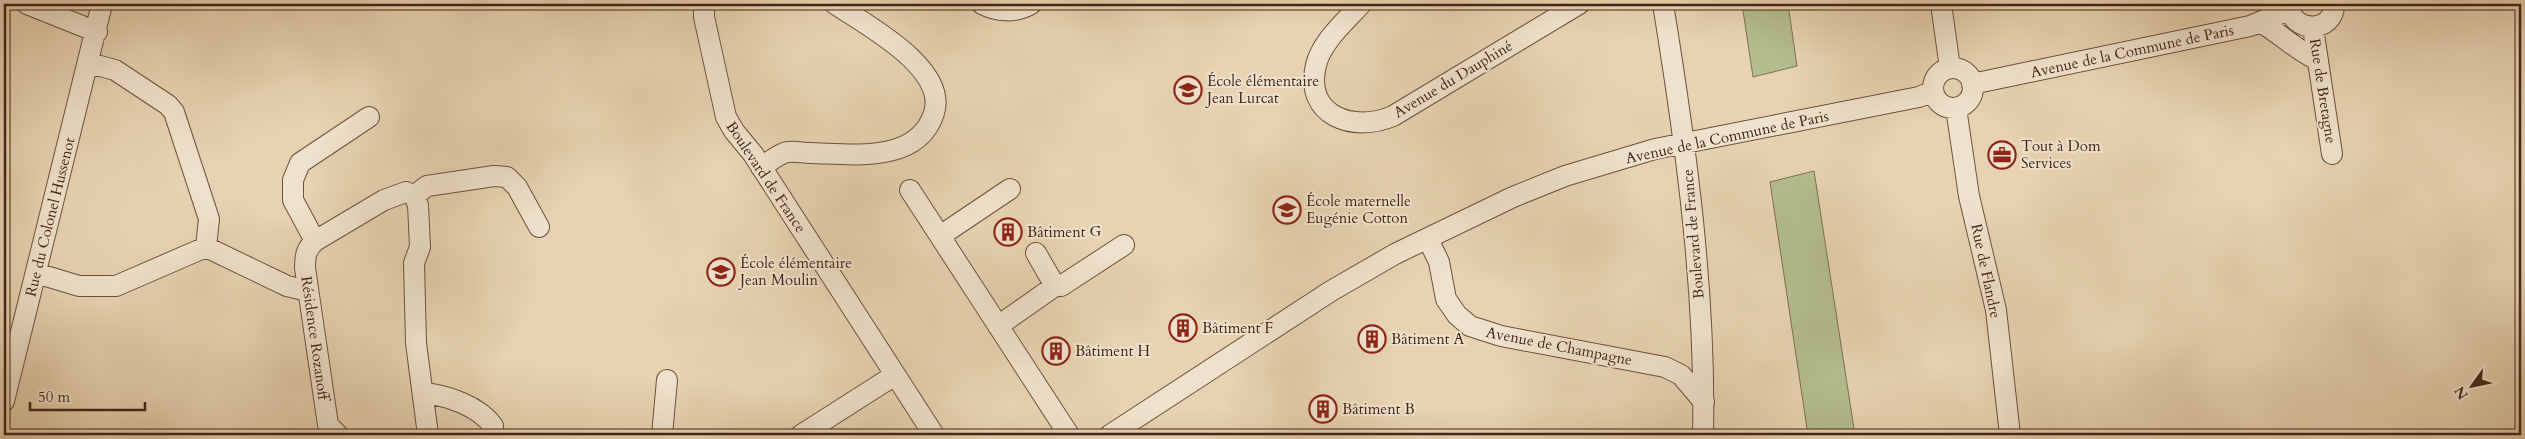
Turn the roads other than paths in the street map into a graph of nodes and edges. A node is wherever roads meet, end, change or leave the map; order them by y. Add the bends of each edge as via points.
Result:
1 (27, 4) edge
2 (102, 4) edge
3 (704, 4) edge
4 (835, 4) edge
5 (982, 4) edge
6 (1031, 4) edge
7 (1361, 4) edge
8 (1580, 4) edge
9 (1663, 4) edge
10 (1941, 4) edge
11 (2334, 4) edge
12 (2289, 7) edge
13 (2260, 22) junction
14 (2313, 28) junction
15 (96, 32) junction
16 (2318, 60) junction
17 (89, 63) junction
18 (1950, 68) junction
19 (1972, 84) junction
20 (1933, 92) junction
21 (1956, 108) junction
22 (369, 117) dead end
23 (1685, 144) junction
24 (2332, 154) dead end
25 (761, 167) junction
26 (1010, 189) dead end
27 (910, 190) dead end
28 (414, 196) junction
29 (539, 227) dead end
30 (940, 236) junction
31 (1428, 239) junction
32 (315, 241) junction
33 (1124, 246) dead end
34 (206, 247) junction
35 (1036, 253) dead end
36 (36, 273) junction
37 (1055, 286) junction
38 (308, 291) junction
39 (998, 326) junction
40 (895, 375) junction
41 (668, 380) dead end
42 (425, 393) junction
43 (4, 401) edge
44 (1704, 402) junction
45 (492, 426) dead end
46 (1066, 431) edge
47 (338, 435) edge
48 (428, 435) edge
49 (662, 435) edge
50 (801, 435) edge
51 (934, 435) edge
52 (1110, 435) edge
53 (1704, 435) edge
54 (2010, 435) edge

1 - 15 street
2 - 15 street, Rue du Colonel Hussenot
3 - 25 street, Boulevard de France via 726,117
4 - 25 street via 924,70 936,100 933,117 917,139 893,151 873,154 785,152
5 - 6 street via 1015,10
7 - 8 street, Avenue du Dauphiné via 1325,44 1314,76 1323,108 1349,123 1366,124 1393,116
9 - 23 street, Boulevard de France
10 - 18 street
11 - 14 street via 2330,18
12 - 13 street, Avenue de la Commune de Paris
12 - 14 street via 2298,23
13 - 16 street
13 - 19 street, Avenue de la Commune de Paris
14 - 16 street, Rue de Bretagne
15 - 17 street, Rue du Colonel Hussenot
16 - 24 street, Rue de Bretagne
17 - 34 street via 115,70 168,104 174,112 209,219
17 - 36 street, Rue du Colonel Hussenot
18 - 19 street via 1961,70
18 - 20 street via 1936,76
19 - 21 street via 1968,102
20 - 21 street via 1938,103 1950,109
20 - 23 street, Avenue de la Commune de Paris
21 - 54 street, Rue de Flandre via 1969,196 1996,310
22 - 32 street via 300,163 293,180 293,200
23 - 31 street, Avenue de la Commune de Paris via 1655,149 1565,176 1513,197
23 - 44 street, Boulevard de France
25 - 40 street, Boulevard de France
26 - 30 street
27 - 30 street
28 - 29 street via 427,186 506,177 517,187
28 - 32 street via 406,192 384,200
28 - 42 street via 418,205 420,247 414,263 416,342
30 - 39 street
31 - 44 street, Avenue de Champagne via 1439,262 1446,299 1456,315 1470,326 1495,335 1664,367 1681,375
31 - 52 street, Avenue de la Commune de Paris via 1331,291
32 - 38 street, Résidence Rozanoff via 306,255
33 - 37 street via 1061,286
34 - 36 street via 116,286 79,286
34 - 38 street via 287,286
35 - 37 street
36 - 43 street, Rue du Colonel Hussenot
37 - 39 street
38 - 47 street, Résidence Rozanoff via 328,425
39 - 46 street
40 - 50 street
40 - 51 street, Boulevard de France
41 - 49 street
42 - 45 street via 438,394 480,412
42 - 48 street
44 - 53 street, Boulevard de France

